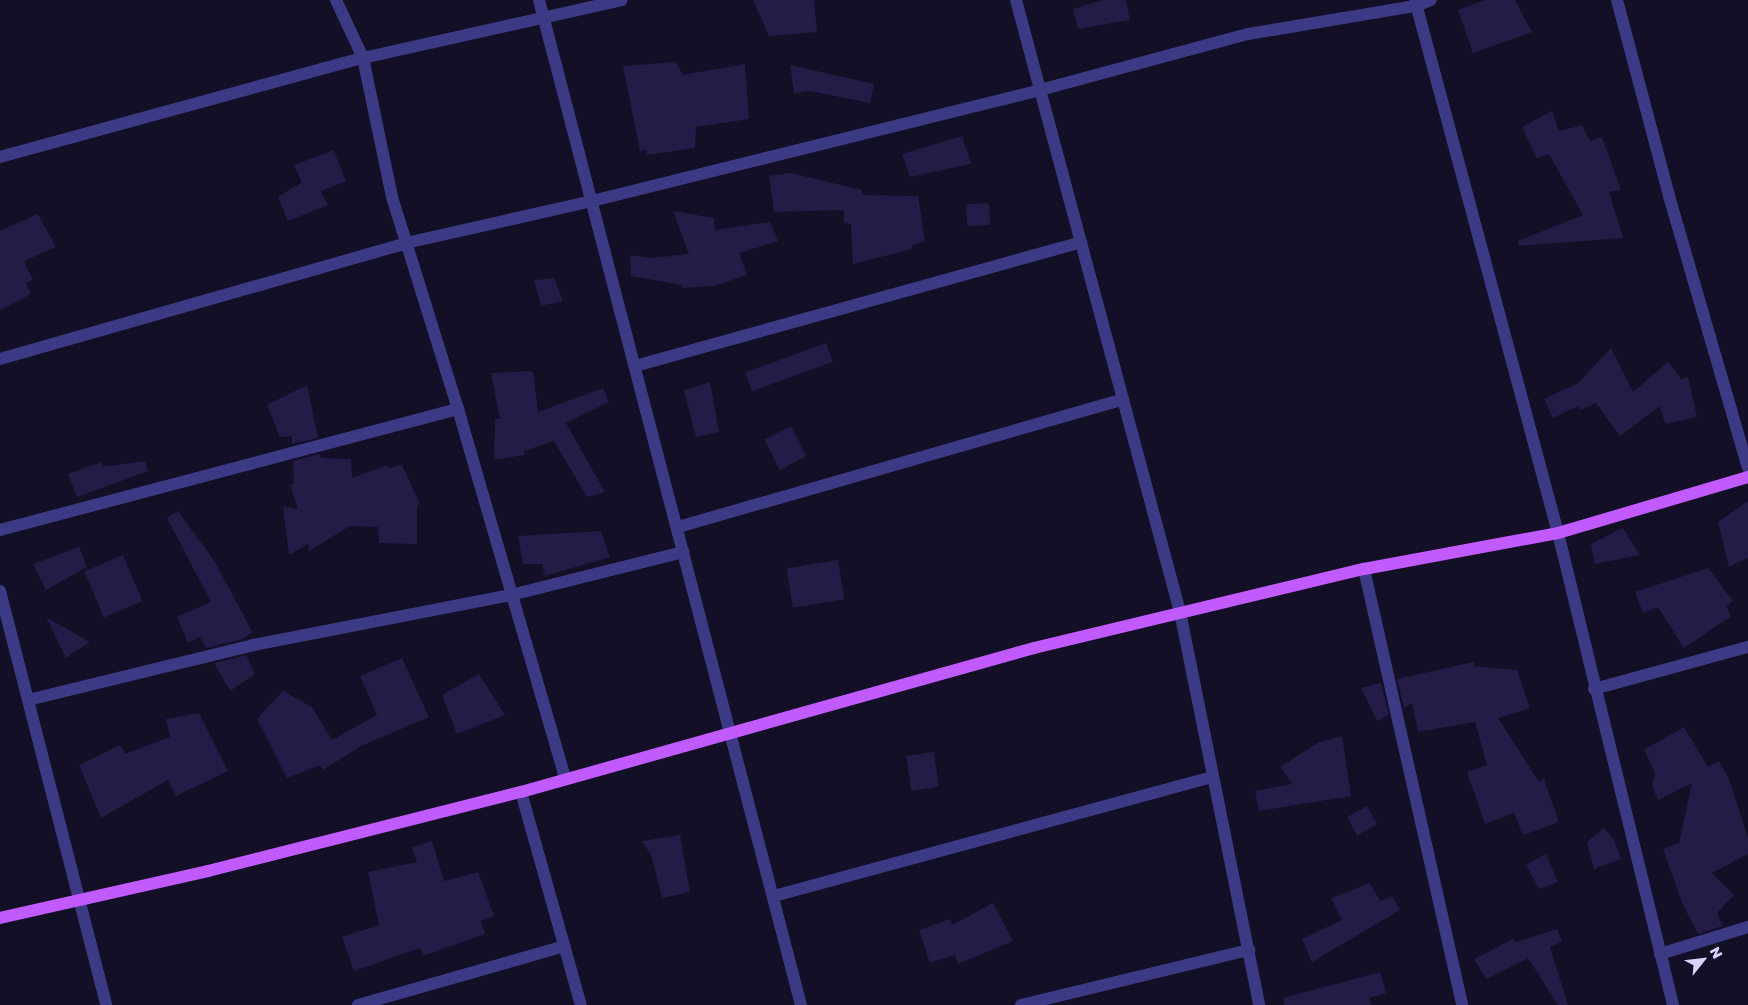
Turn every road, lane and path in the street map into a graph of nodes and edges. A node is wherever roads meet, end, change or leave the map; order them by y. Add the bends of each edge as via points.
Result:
1 (336, 0) edge
2 (539, 0) edge
3 (622, 0) edge
4 (1016, 0) edge
5 (1430, 0) edge
6 (1617, 0) edge
7 (1415, 3) edge
8 (544, 19) junction
9 (363, 58) junction
10 (1040, 90) junction
11 (0, 156) edge
12 (592, 201) junction
13 (1081, 242) junction
14 (406, 243) junction
15 (0, 359) edge
16 (636, 366) junction
17 (1123, 399) junction
18 (458, 409) junction
19 (1748, 468) edge
20 (1748, 477) edge
21 (678, 527) junction
22 (0, 530) edge
23 (1558, 533) junction
24 (684, 552) junction
25 (1364, 569) junction
26 (0, 591) edge
27 (511, 595) junction
28 (1180, 612) junction
29 (1748, 648) edge
30 (1594, 689) junction
31 (28, 700) junction
32 (731, 731) junction
33 (565, 777) junction
34 (1212, 778) junction
35 (521, 792) junction
36 (774, 896) junction
37 (79, 898) junction
38 (0, 918) edge
39 (1748, 927) edge
40 (565, 946) junction
41 (1248, 950) junction
42 (1660, 954) junction
43 (106, 1005) edge
44 (358, 1005) edge
45 (581, 1005) edge
46 (800, 1005) edge
47 (1021, 1005) edge
48 (1259, 1005) edge
49 (1462, 1005) edge
50 (1672, 1005) edge

1 - 9 street
2 - 8 street
3 - 8 street
4 - 10 street
5 - 7 street
6 - 19 street via 1669,196
7 - 10 street via 1248,34
7 - 23 street
8 - 9 street
8 - 12 street
9 - 11 street
9 - 14 street via 382,158
10 - 12 street
10 - 13 street
12 - 14 street
12 - 16 street
13 - 16 street
13 - 17 street
14 - 15 street
14 - 18 street
16 - 21 street
17 - 21 street
17 - 28 street
18 - 22 street
18 - 27 street
20 - 23 main road
21 - 24 street
23 - 25 main road
23 - 30 street
24 - 27 street
24 - 32 street
25 - 28 main road
25 - 49 street
26 - 31 street
27 - 31 street via 254,644
27 - 33 street
28 - 32 main road
28 - 34 street
29 - 30 street
30 - 42 street
31 - 37 street
32 - 33 main road
32 - 36 street
33 - 35 main road
34 - 36 street
34 - 41 street
35 - 37 main road via 208,870
35 - 40 street
36 - 46 street
37 - 38 main road
37 - 43 street
39 - 42 street
40 - 44 street
40 - 45 street
41 - 47 street
41 - 48 street
42 - 50 street

